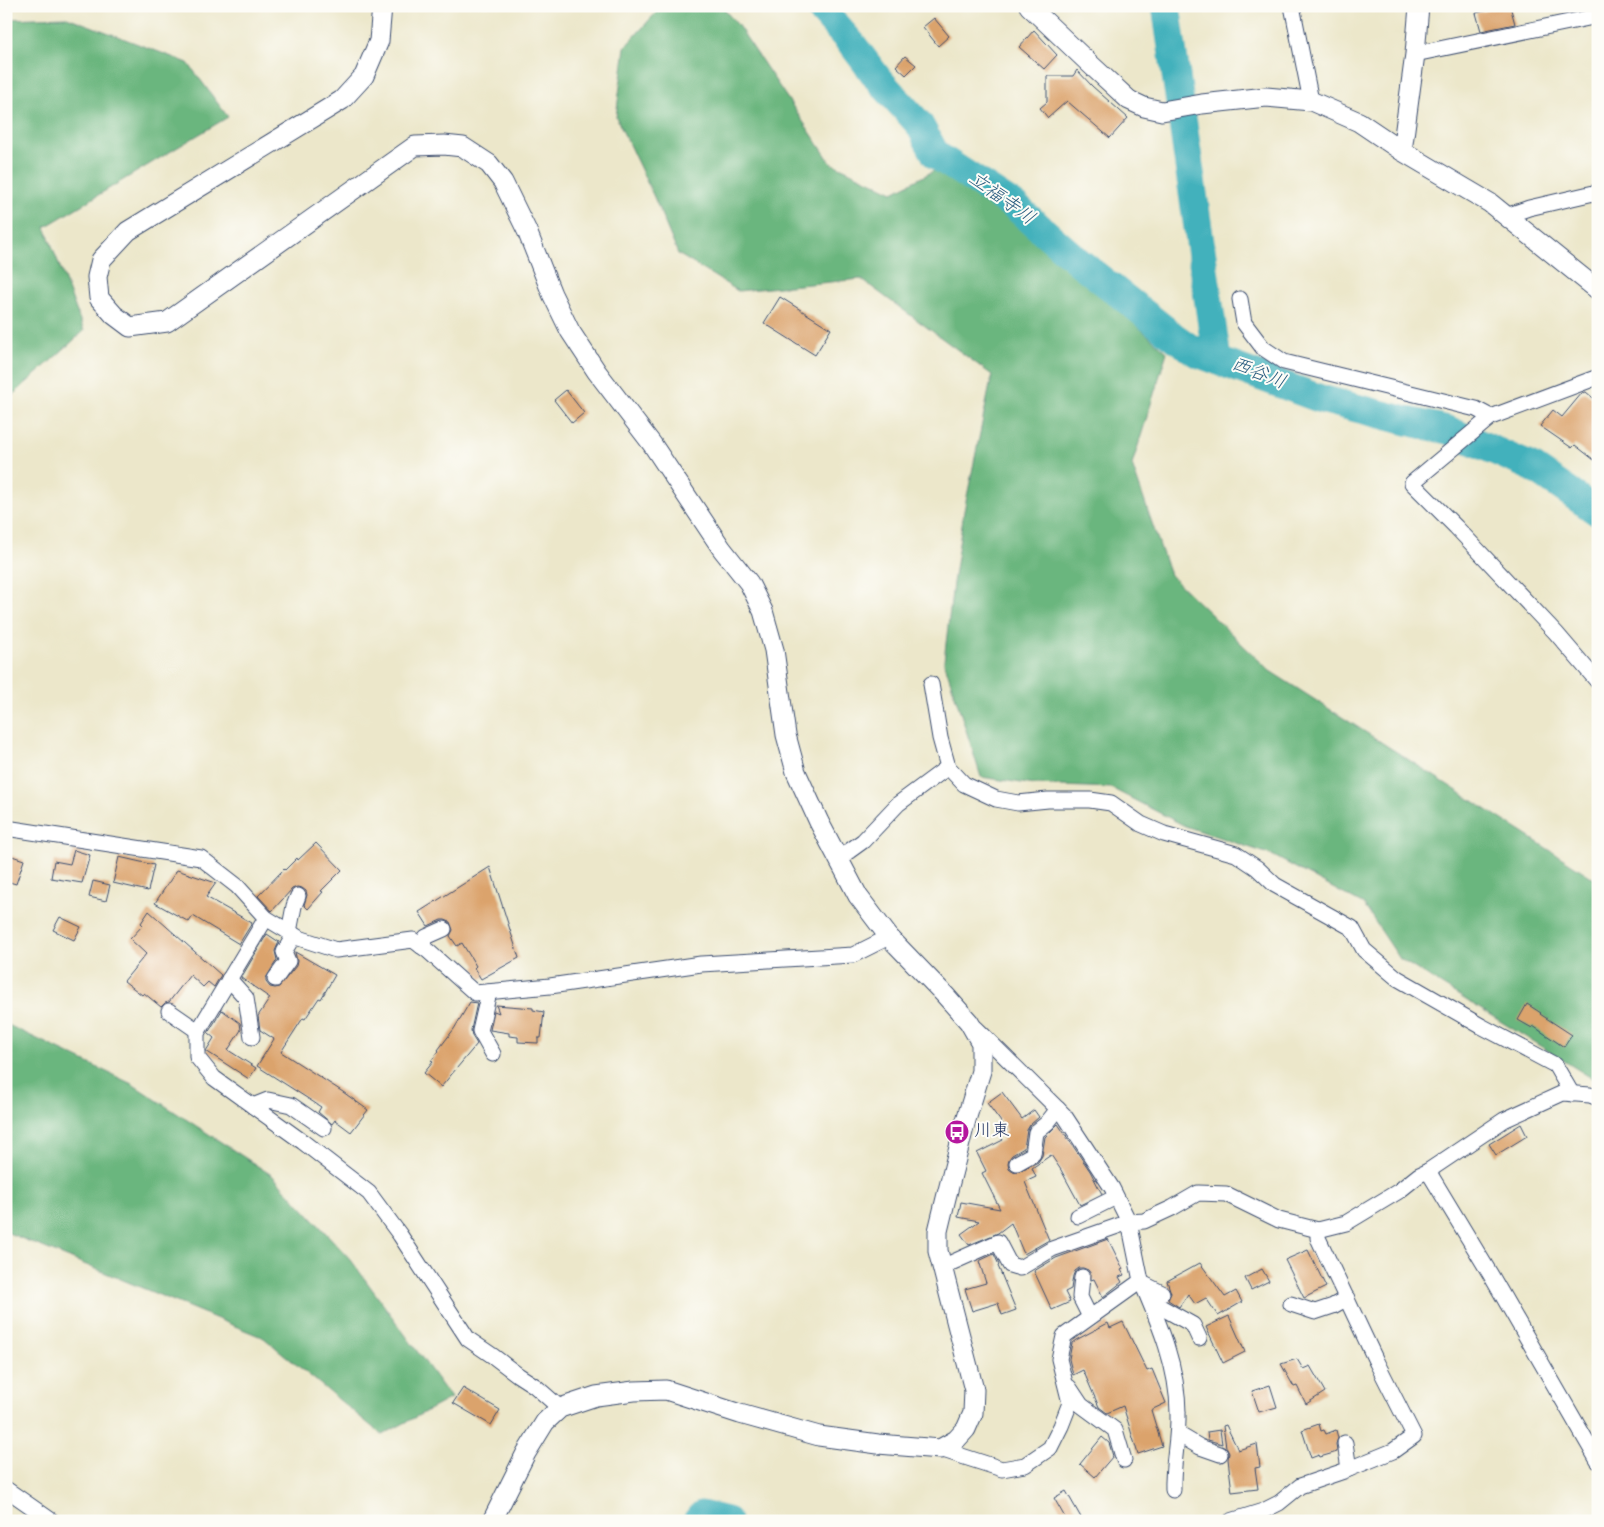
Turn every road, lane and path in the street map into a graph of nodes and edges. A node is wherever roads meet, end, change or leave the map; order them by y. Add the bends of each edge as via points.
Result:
1 (382, 6) edge
2 (1029, 6) edge
3 (1292, 6) edge
4 (1419, 6) edge
5 (1598, 16) edge
6 (1415, 54) junction
7 (1311, 101) junction
8 (1402, 151) junction
9 (1598, 192) edge
10 (1506, 216) junction
11 (1598, 290) edge
12 (1240, 299) dead end
13 (1598, 377) edge
14 (1491, 417) junction
15 (1598, 682) edge
16 (931, 684) dead end
17 (948, 767) junction
18 (6, 828) edge
19 (838, 859) junction
20 (298, 896) dead end
21 (266, 918) junction
22 (444, 929) dead end
23 (292, 934) junction
24 (890, 937) junction
25 (421, 946) junction
26 (229, 979) junction
27 (275, 979) dead end
28 (489, 992) junction
29 (169, 1011) dead end
30 (969, 1022) junction
31 (198, 1031) junction
32 (252, 1037) dead end
33 (493, 1054) dead end
34 (1572, 1094) junction
35 (1598, 1098) edge
36 (253, 1106) junction
37 (1058, 1109) junction
38 (324, 1128) dead end
39 (1017, 1162) dead end
40 (1428, 1171) junction
41 (1116, 1197) junction
42 (1078, 1216) dead end
43 (1129, 1222) junction
44 (1318, 1230) junction
45 (942, 1267) junction
46 (1082, 1277) dead end
47 (1142, 1282) junction
48 (1156, 1297) junction
49 (1347, 1298) junction
50 (1291, 1304) dead end
51 (1090, 1318) junction
52 (1199, 1338) dead end
53 (1065, 1381) junction
54 (560, 1408) junction
55 (1178, 1434) junction
56 (1346, 1444) dead end
57 (940, 1449) junction
58 (1220, 1454) dead end
59 (1124, 1460) dead end
60 (1598, 1460) edge
61 (1349, 1469) junction
62 (6, 1489) edge
63 (1173, 1490) dead end
64 (52, 1521) edge
65 (492, 1521) edge
66 (1232, 1521) edge

1 - 19 street via 379,40 364,76 342,100 128,231 101,260 97,277 99,298 130,327 167,322 415,146 463,147 490,164 503,182 527,231 570,331 652,444 763,611 774,650 786,735 796,772
2 - 7 street via 1129,100 1144,107 1162,112 1266,97
3 - 7 street
4 - 6 street
5 - 6 street
6 - 8 street
7 - 8 street via 1359,122
8 - 10 street
9 - 10 street
10 - 11 street
12 - 14 street via 1244,323 1263,348 1284,362 1476,409
13 - 14 street
14 - 15 street via 1412,483 1550,626
16 - 17 street
17 - 19 street via 898,804 863,841
17 - 34 street via 964,784 996,799 1018,803 1048,800 1111,803 1141,824 1164,834 1236,854 1275,886 1352,928 1364,950 1397,978 1555,1064
18 - 21 street via 201,858 237,886
19 - 24 street via 858,896
20 - 23 street
21 - 23 street
21 - 26 street
22 - 25 street via 426,937
23 - 25 street via 336,950 413,940
23 - 27 street via 284,952 288,960
24 - 28 street via 853,955 701,964
24 - 30 street
25 - 28 street via 475,993
26 - 31 street
26 - 32 street via 246,998
28 - 33 street via 480,1031
29 - 31 street
30 - 37 street
30 - 45 street via 981,1043 981,1071 938,1231
31 - 36 street via 197,1057 214,1078
34 - 35 street
34 - 40 street via 1563,1094 1504,1120
36 - 38 street via 268,1100 291,1105
36 - 54 street via 369,1193 468,1340 535,1386
37 - 39 street via 1036,1132 1033,1154
37 - 41 street
40 - 44 street via 1346,1223
40 - 60 street
41 - 42 street
41 - 43 street
43 - 44 street via 1144,1221 1198,1193 1226,1194 1279,1220
43 - 45 street via 1052,1249 1020,1268 1010,1265 998,1242
43 - 47 street
44 - 49 street via 1318,1238
45 - 57 street via 974,1397 973,1413 966,1429 956,1440
46 - 51 street via 1080,1297
47 - 48 street
47 - 51 street
48 - 52 street via 1193,1325
48 - 55 street via 1176,1381
49 - 50 street via 1314,1312
49 - 61 street via 1414,1436 1393,1451
51 - 53 street via 1064,1336 1059,1359
53 - 57 street via 1070,1402 1061,1426 1050,1448 1025,1465 1002,1469
53 - 59 street via 1082,1405 1115,1430
54 - 57 street via 596,1396 666,1390 819,1436
54 - 65 street via 545,1422 526,1453
55 - 58 street
55 - 63 street
56 - 61 street
61 - 66 street via 1300,1486 1279,1503
62 - 64 street

